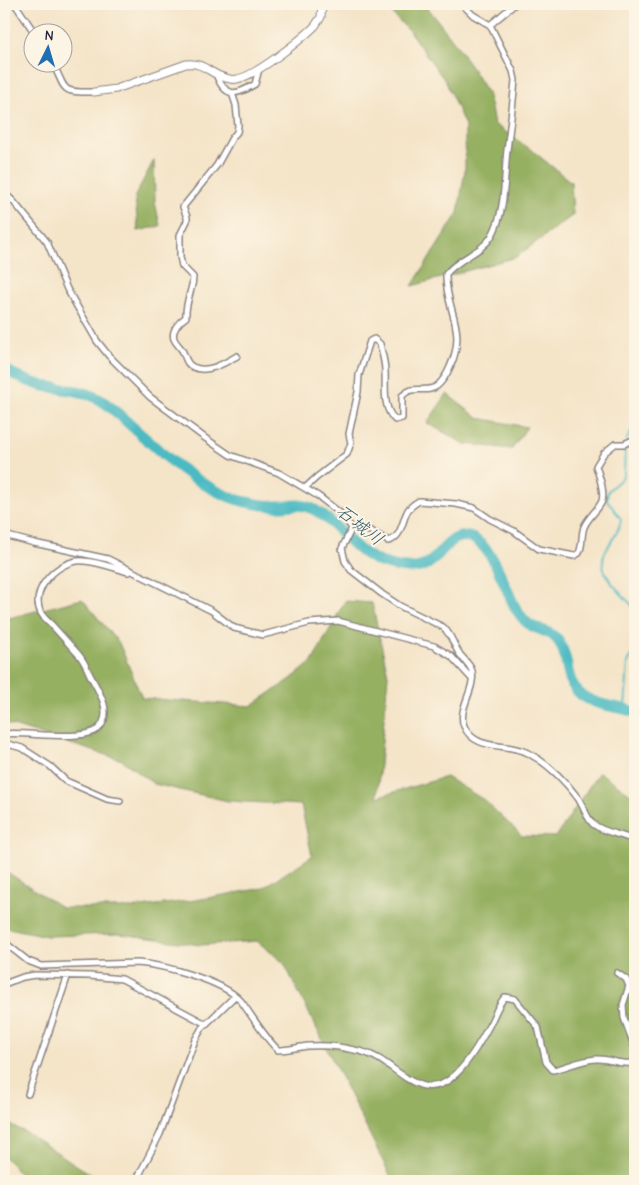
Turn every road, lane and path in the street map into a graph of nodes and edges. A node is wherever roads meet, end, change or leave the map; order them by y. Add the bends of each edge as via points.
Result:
1 (15, 4) edge
2 (322, 4) edge
3 (462, 4) edge
4 (515, 4) edge
5 (27, 22) edge
6 (490, 25) junction
7 (259, 69) junction
8 (56, 72) edge
9 (216, 74) junction
10 (94, 92) joint
11 (232, 93) junction
12 (4, 193) edge
13 (237, 356) dead end
14 (635, 439) edge
15 (305, 488) junction
16 (352, 529) junction
17 (4, 534) edge
18 (139, 574) junction
19 (472, 679) junction
20 (4, 734) edge
21 (4, 743) edge
22 (120, 802) dead end
23 (635, 841) edge
24 (4, 942) edge
25 (617, 973) dead end
26 (68, 975) junction
27 (4, 984) edge
28 (235, 996) junction
29 (206, 1024) junction
30 (635, 1048) edge
31 (635, 1058) edge
32 (28, 1094) dead end
33 (136, 1181) edge

1 - 5 street
2 - 7 street via 321,17 315,26
3 - 6 street
4 - 6 street
6 - 15 street via 513,71 512,114 501,204 495,227 485,244 446,274 458,334 455,355 442,382 435,388 410,390 402,396 402,418 395,420 386,403 380,344 374,339 370,341 359,375 350,449
7 - 9 street via 238,79
7 - 11 street via 255,84
8 - 10 street via 67,90
9 - 10 street via 202,65 186,64 116,89
9 - 11 street via 218,82
11 - 13 street via 237,132 217,165 183,208 187,216 180,235 180,257 193,282 186,316 173,334 187,362 193,367 209,369
12 - 15 street via 47,242 67,288 97,341 150,397 230,455 279,473
14 - 16 street via 615,444 596,466 603,492 602,502 588,518 579,554 574,556 539,549 474,508 456,504 419,501 407,512 393,540 388,541 371,531
15 - 16 street via 340,513
16 - 19 street via 342,548 345,562 400,606 443,627 472,670
17 - 18 street via 108,559
18 - 19 street via 212,611 234,628 263,635 309,623 338,621 434,646 451,656
18 - 20 street via 84,561 72,562 60,567 39,591 40,613 81,657 102,696 106,709 100,729 77,736
19 - 23 street via 462,715 463,724 475,740 521,750 539,759 569,788 596,826
21 - 22 street via 22,748 66,781
24 - 28 street via 28,961 41,966 151,964 199,977 231,991
25 - 30 street via 626,979 629,986 623,1005 624,1018
26 - 27 street via 35,975
26 - 29 street via 122,978
26 - 32 street
28 - 29 street
28 - 31 street via 278,1050 317,1046 356,1050 378,1058 405,1078 423,1086 432,1087 446,1082 463,1067 506,997 515,999 538,1027 546,1062 553,1070 595,1059 624,1064
29 - 33 street via 195,1040 160,1134

